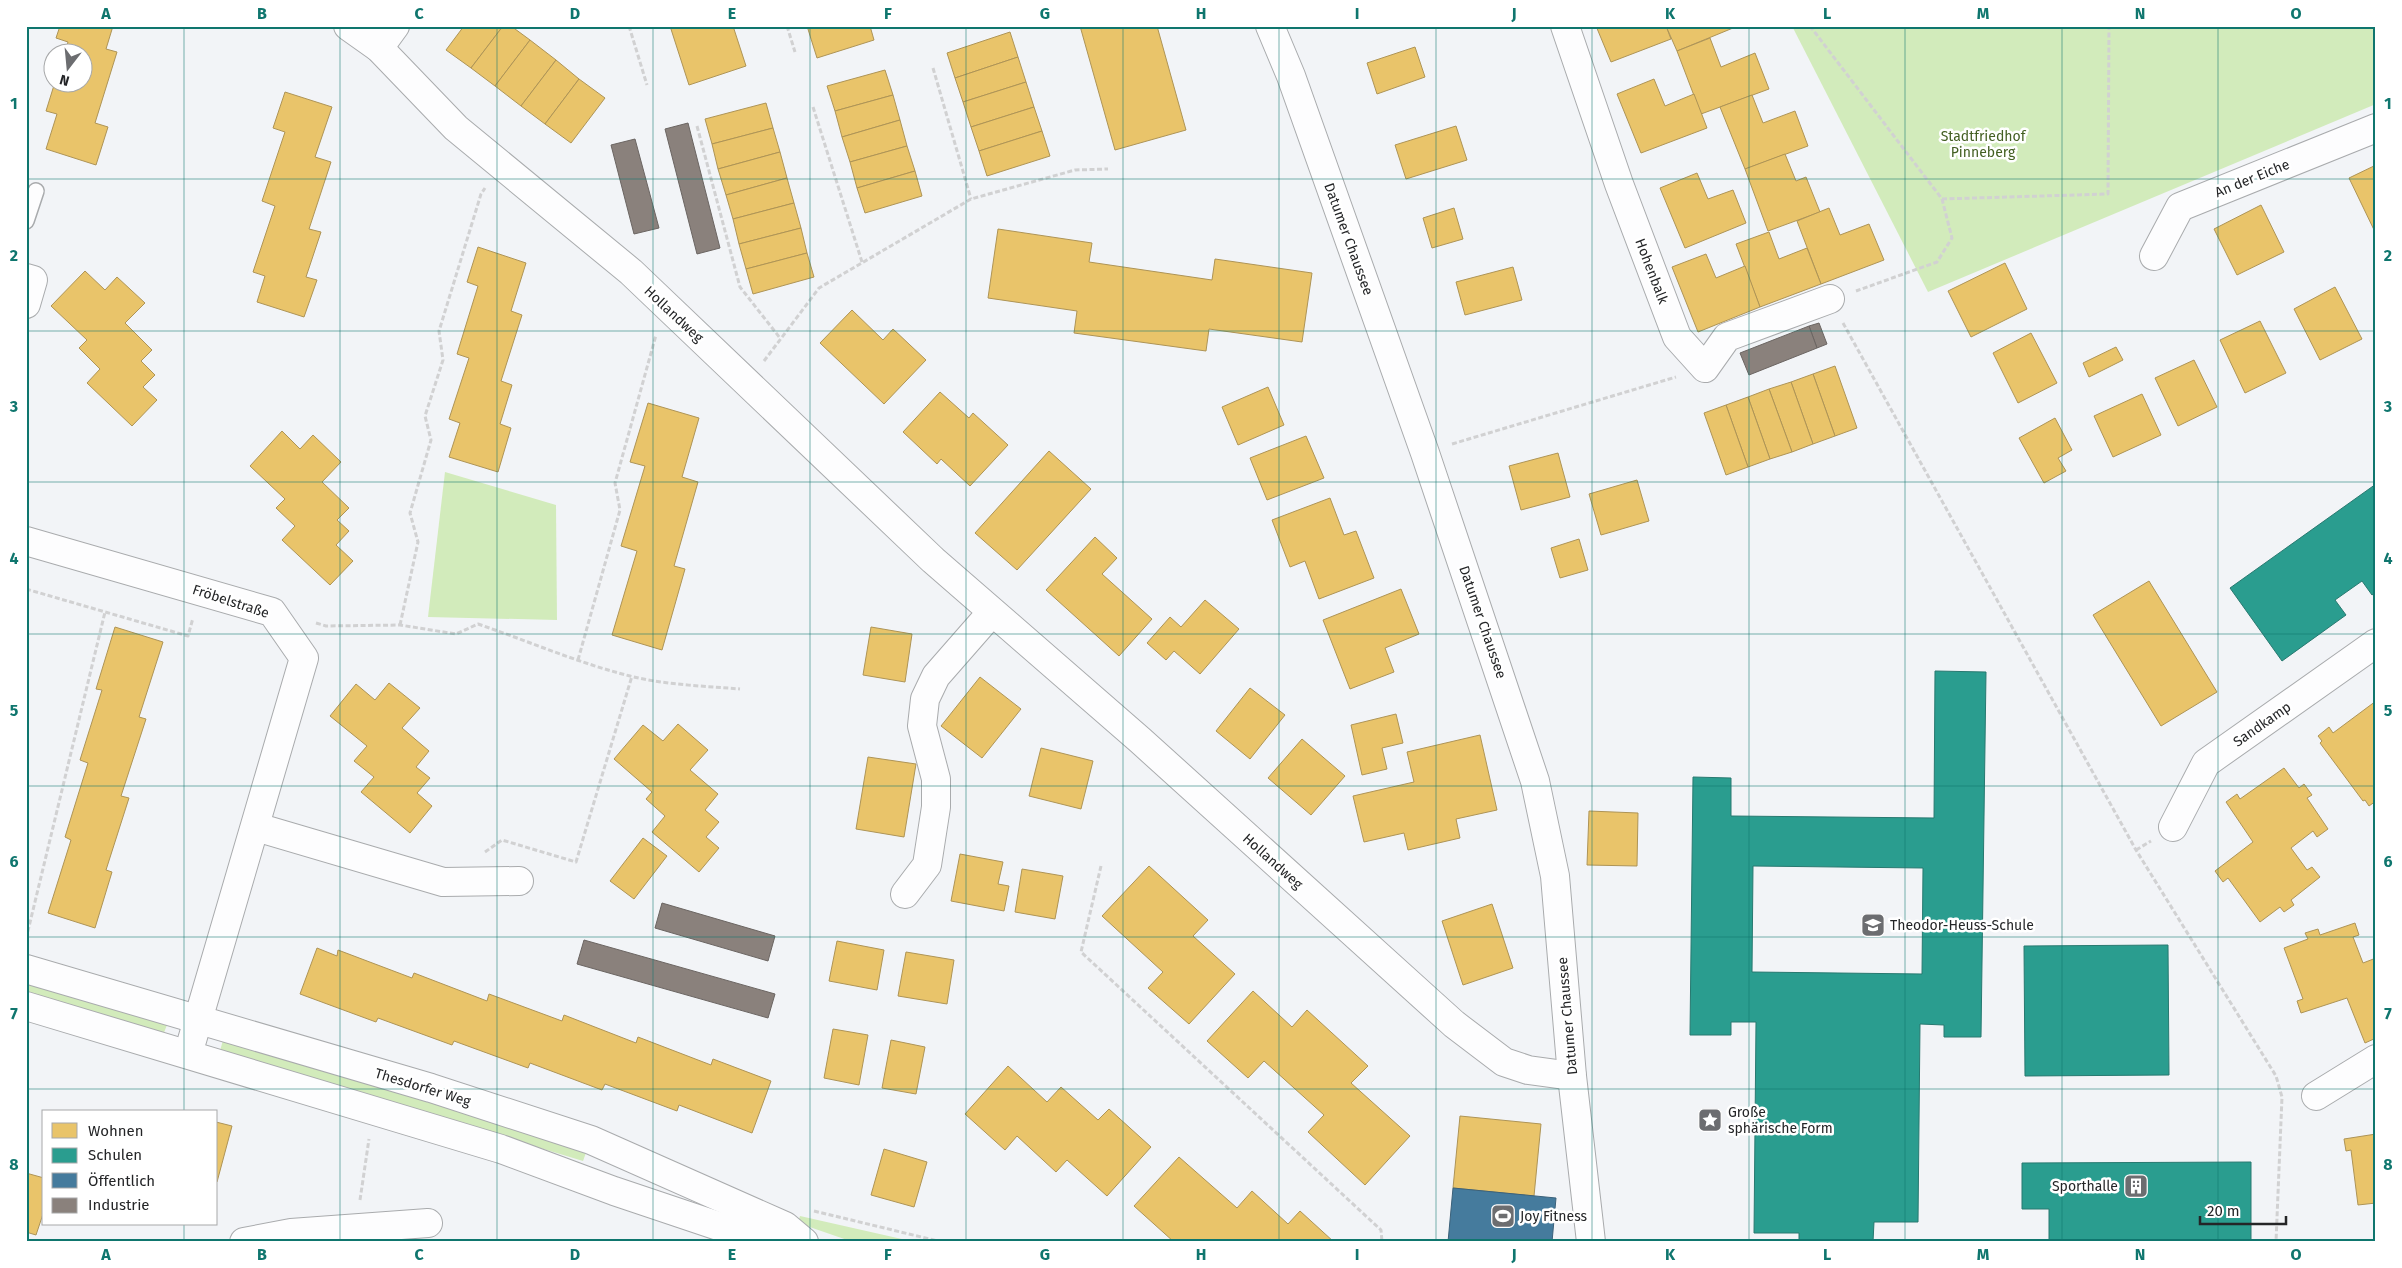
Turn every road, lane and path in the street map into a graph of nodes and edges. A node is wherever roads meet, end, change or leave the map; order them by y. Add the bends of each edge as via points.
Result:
1 (348, 26) edge
2 (395, 26) edge
3 (629, 26) edge
4 (787, 26) edge
5 (1270, 26) edge
6 (1565, 26) edge
7 (1810, 26) edge
8 (2109, 26) edge
9 (379, 48) junction
10 (795, 52) dead end
11 (933, 68) dead end
12 (647, 85) dead end
13 (813, 107) dead end
14 (697, 126) dead end
15 (2376, 128) edge
16 (502, 166) junction
17 (1108, 169) dead end
18 (36, 191) dead end
19 (971, 199) junction
20 (1942, 199) junction
21 (26, 221) edge
22 (2154, 256) dead end
23 (862, 262) junction
24 (26, 278) edge
25 (1830, 299) junction
26 (26, 304) edge
27 (673, 312) junction
28 (780, 338) junction
29 (1705, 368) junction
30 (748, 384) junction
31 (1425, 453) junction
32 (26, 541) edge
33 (26, 589) edge
34 (201, 591) junction
35 (105, 612) junction
36 (272, 612) junction
37 (992, 612) junction
38 (400, 625) junction
39 (2376, 643) edge
40 (578, 660) junction
41 (632, 676) junction
42 (740, 689) dead end
43 (256, 827) junction
44 (2173, 827) dead end
45 (480, 856) dead end
46 (1101, 866) dead end
47 (519, 882) dead end
48 (905, 894) dead end
49 (26, 939) edge
50 (26, 969) edge
51 (26, 1006) edge
52 (198, 1021) junction
53 (188, 1054) junction
54 (2376, 1058) edge
55 (1572, 1076) junction
56 (2316, 1096) dead end
57 (370, 1131) dead end
58 (806, 1209) dead end
59 (428, 1223) dead end
60 (356, 1228) junction
61 (244, 1242) edge
62 (777, 1242) edge
63 (804, 1242) edge
64 (942, 1242) edge
65 (1382, 1242) edge
66 (1591, 1242) edge
67 (2276, 1242) edge

1 - 9 street, Hollandweg
2 - 9 street
3 - 12 path
4 - 10 path
5 - 31 street, Datumer Chaussee via 1291,76
6 - 29 street, Hohenbalk via 1619,184 1677,337
7 - 20 path
8 - 20 path via 2108,194
9 - 16 street, Hollandweg via 456,128
11 - 19 path
13 - 23 path
14 - 28 path via 740,287
15 - 22 street, An der Eiche via 2180,207
16 - 27 street, Hollandweg via 624,266
16 - 38 path via 481,194 439,330 443,360 425,416 431,440 410,513 418,542
17 - 19 path via 1075,170
18 - 21 lane
19 - 23 path
20 - 25 path via 1952,238 1937,262
23 - 28 path via 819,288
24 - 26 street via 33,280
25 - 29 street via 1727,337
25 - 67 path via 2136,850 2276,1076 2282,1096
27 - 30 street, Hollandweg
27 - 40 path via 657,330 615,482 620,510
28 - 30 path
29 - 31 path
30 - 37 street, Hollandweg
31 - 55 street, Datumer Chaussee via 1535,781 1555,876
32 - 34 street, Fröbelstraße
33 - 35 path
34 - 35 path via 188,636
34 - 36 street, Fröbelstraße
35 - 49 path
36 - 38 path via 326,626
36 - 43 street, Fröbelstraße via 304,658
37 - 48 street via 936,676 925,699 922,726 936,778 936,807 927,865
37 - 55 street, Hollandweg via 1140,740 1454,1024 1504,1062 1528,1070
38 - 40 path via 456,634 478,624
39 - 44 street, Sandkamp via 2206,763
40 - 41 path
41 - 42 path
41 - 45 path via 576,862 502,840
43 - 47 street via 443,882
43 - 52 street, Fröbelstraße
46 - 65 path via 1081,952 1381,1230
50 - 52 street, Thesdorfer Weg
51 - 53 street
52 - 53 street, Fröbelstraße
52 - 63 street, Thesdorfer Weg via 431,1088 591,1140 785,1226
53 - 62 street via 501,1149 694,1218 757,1239
54 - 56 street
55 - 66 street, Datumer Chaussee
57 - 60 path
58 - 64 path
59 - 60 street
60 - 61 street via 291,1233

